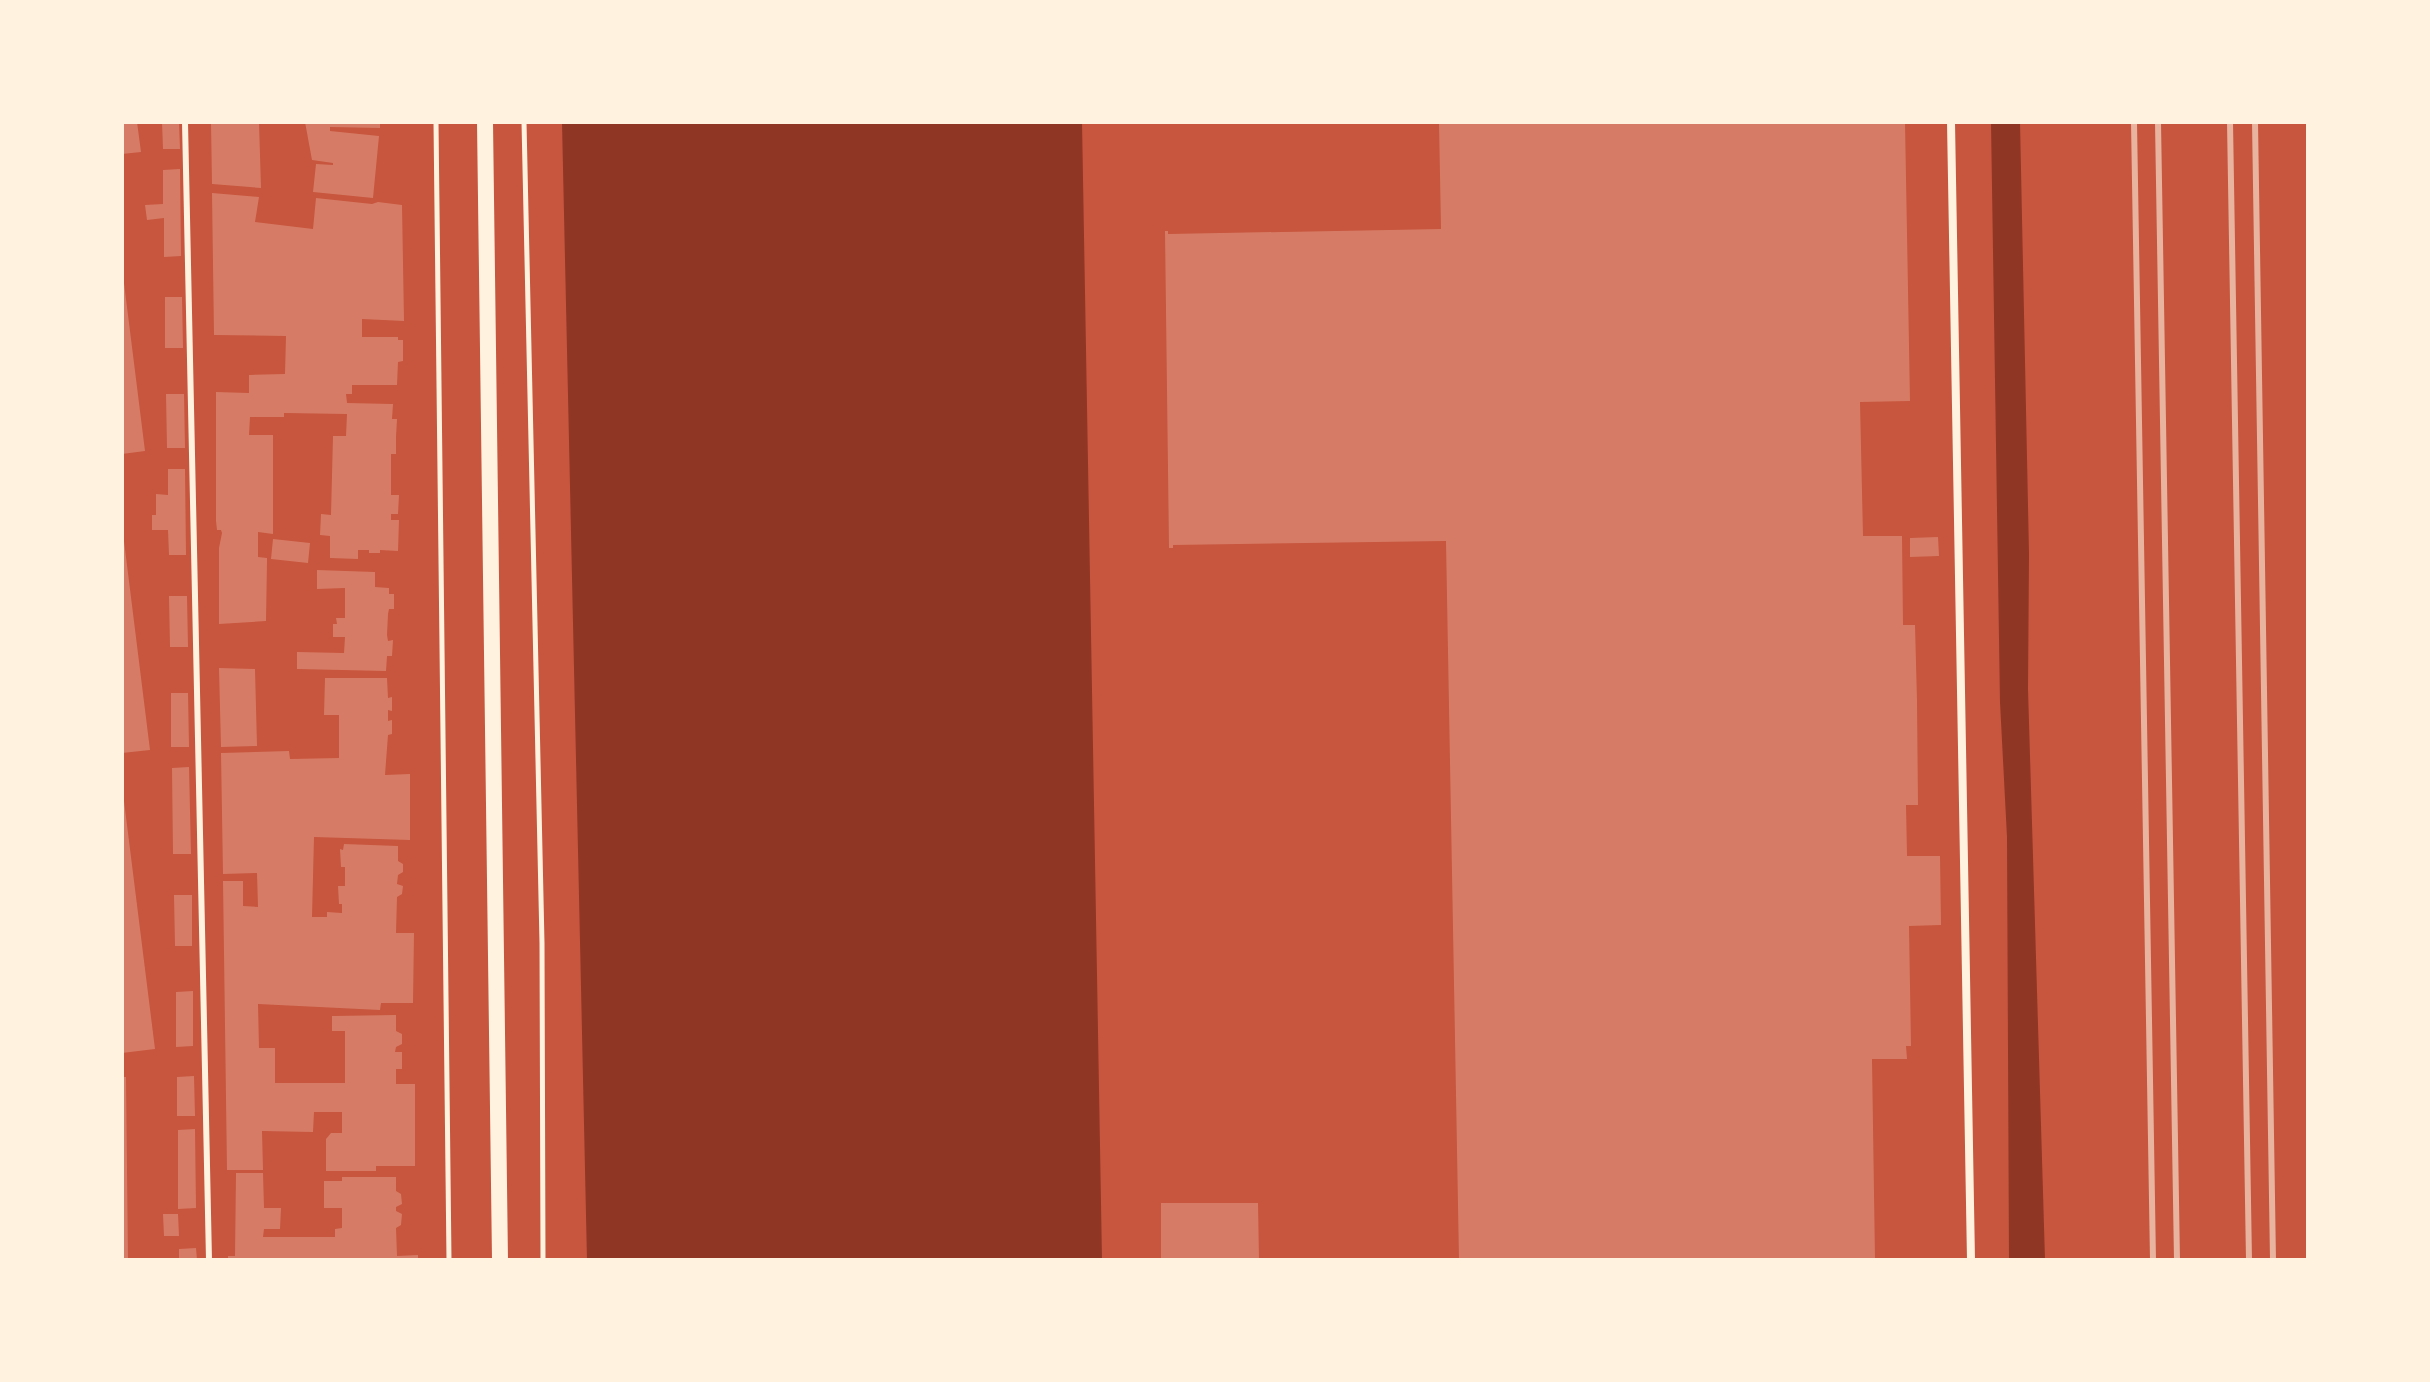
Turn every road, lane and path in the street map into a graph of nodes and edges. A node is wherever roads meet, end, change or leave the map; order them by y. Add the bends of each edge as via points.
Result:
1 (185, 122) edge
2 (436, 122) edge
3 (485, 122) edge
4 (524, 122) edge
5 (1951, 122) edge
6 (209, 1260) edge
7 (449, 1260) edge
8 (500, 1260) edge
9 (543, 1260) edge
10 (1971, 1260) edge

1 - 6 lane
2 - 7 path
3 - 8 main road
4 - 9 path via 542,943
5 - 10 street

